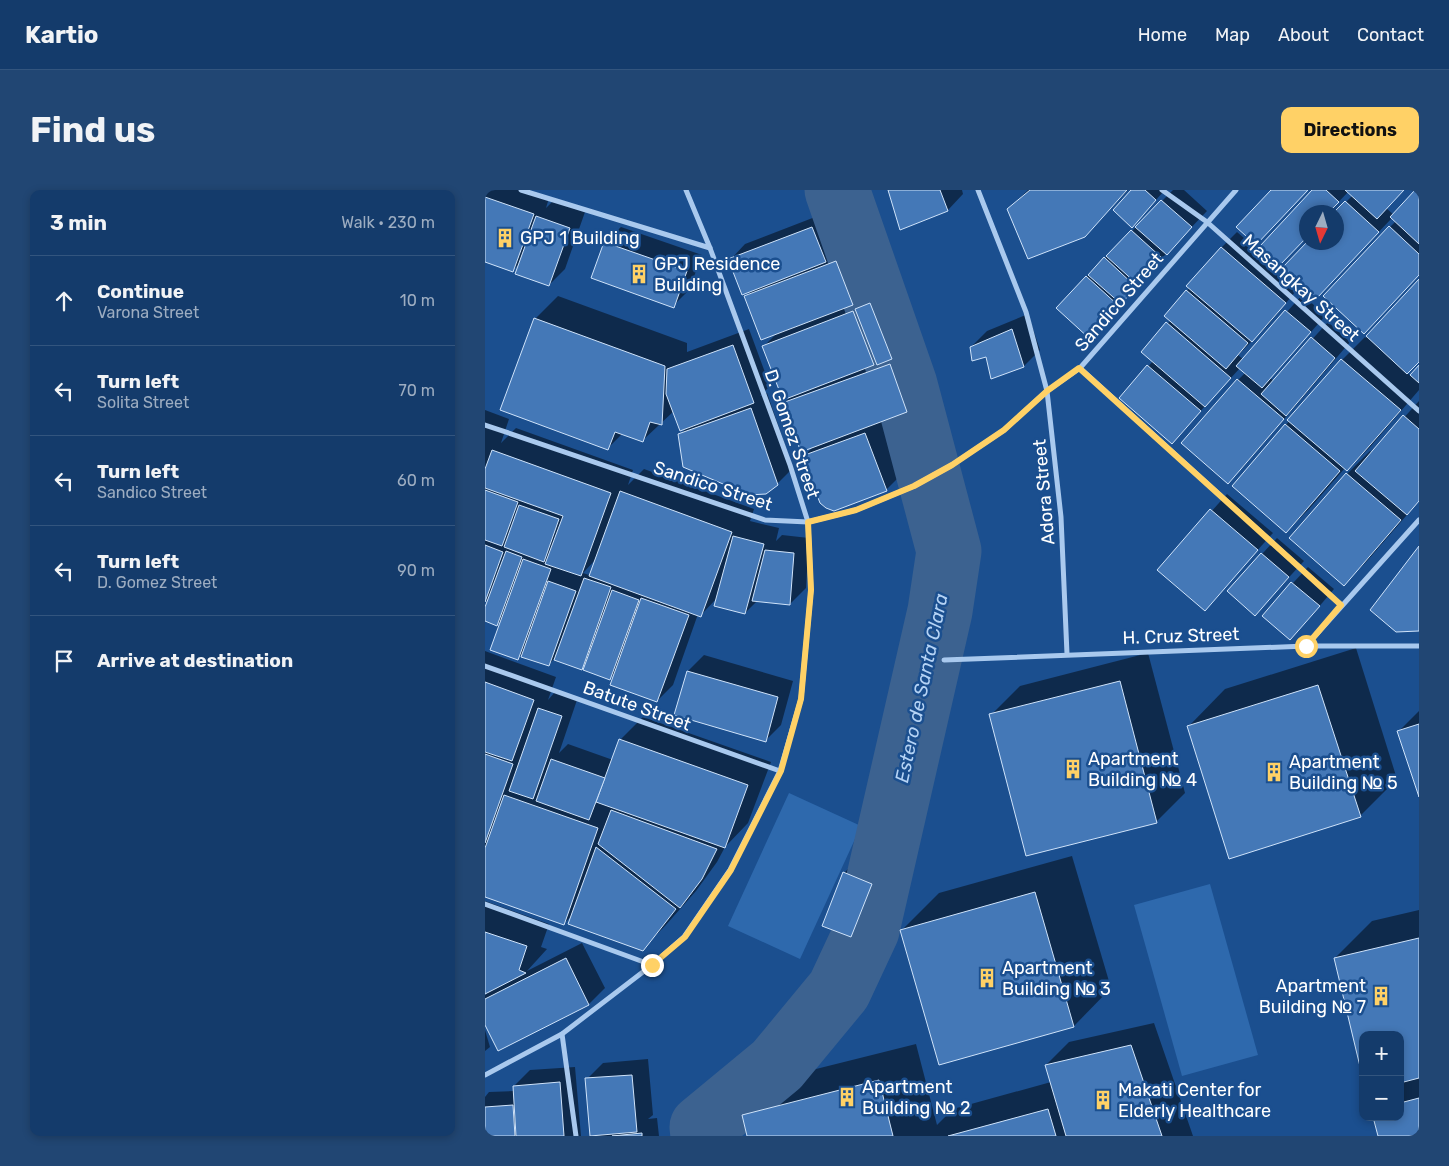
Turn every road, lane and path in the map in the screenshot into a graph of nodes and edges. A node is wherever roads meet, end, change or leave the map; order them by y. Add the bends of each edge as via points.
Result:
1 (521, 190) edge
2 (686, 190) edge
3 (978, 190) edge
4 (1162, 190) edge
5 (1236, 190) edge
6 (1207, 222) junction
7 (710, 248) junction
8 (1079, 368) junction
9 (1047, 391) junction
10 (1419, 411) edge
11 (485, 425) edge
12 (1419, 520) edge
13 (808, 522) junction
14 (1341, 605) junction
15 (1306, 646) junction
16 (1419, 646) edge
17 (1067, 654) junction
18 (944, 660) dead end
19 (485, 666) edge
20 (781, 771) junction
21 (485, 904) edge
22 (652, 965) junction
23 (562, 1034) junction
24 (485, 1075) edge
25 (576, 1136) edge

1 - 7 street
2 - 7 street, D. Gomez Street
3 - 9 street, Adora Street via 1026,312
4 - 6 street, Masangkay Street
5 - 6 street, Sandico Street
6 - 8 street, Sandico Street
6 - 10 street, Masangkay Street
7 - 13 street, D. Gomez Street
8 - 9 street, Sandico Street
8 - 14 street
9 - 13 street, Sandico Street via 1004,430 914,486 856,510
9 - 17 street, Adora Street via 1061,517
11 - 13 street, Sandico Street via 765,520
12 - 14 street
13 - 20 street, D. Gomez Street via 811,590 801,699
14 - 15 street
15 - 16 street, H. Cruz Street
15 - 17 street, H. Cruz Street
17 - 18 street, H. Cruz Street
19 - 20 street, Batute Street
20 - 22 street, D. Gomez Street via 731,870 685,937
21 - 22 street
22 - 23 street, D. Gomez Street
23 - 24 street, D. Gomez Street
23 - 25 street

